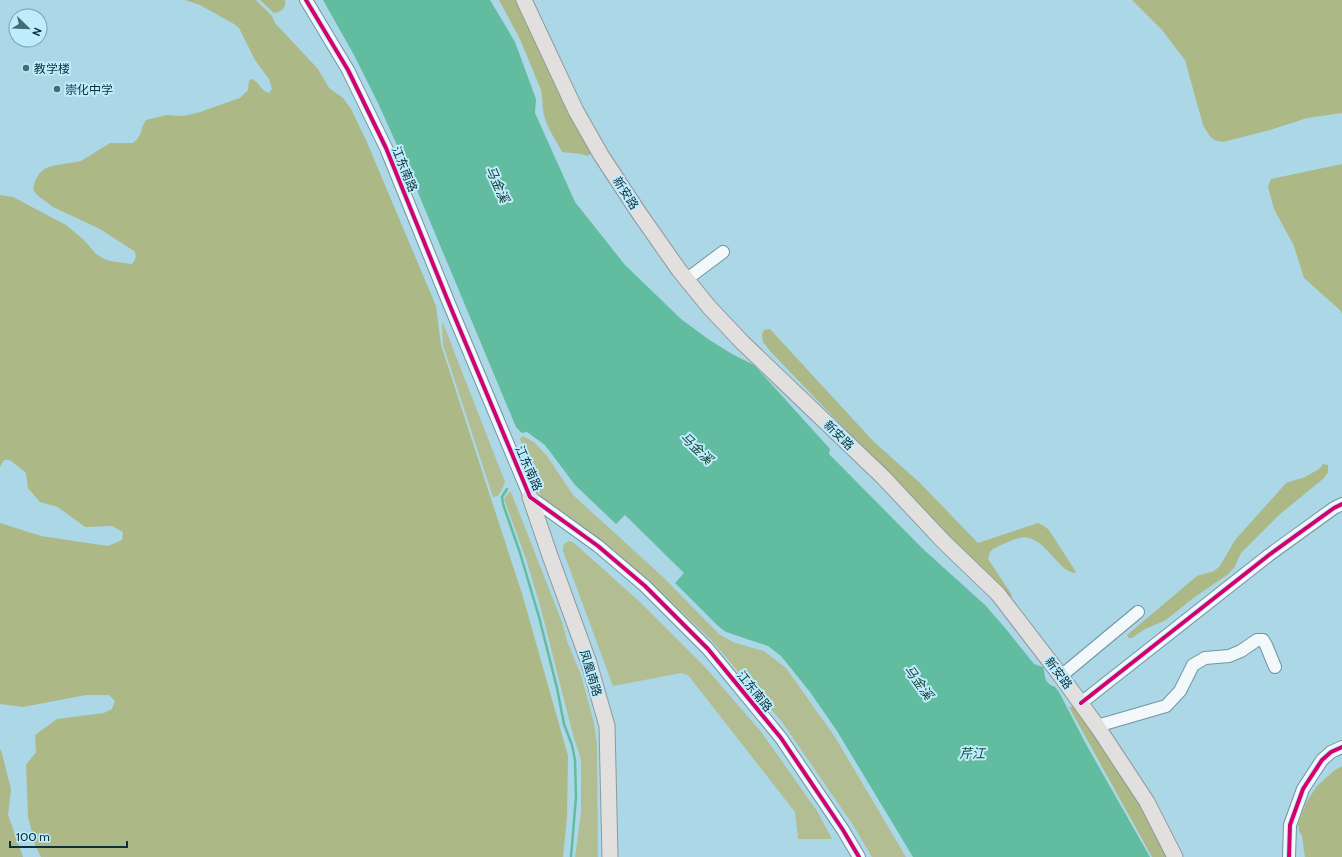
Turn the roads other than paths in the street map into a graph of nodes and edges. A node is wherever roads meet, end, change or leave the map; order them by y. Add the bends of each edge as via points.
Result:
1 (306, 0) edge
2 (524, 0) edge
3 (723, 252) dead end
4 (687, 279) junction
5 (530, 497) junction
6 (1342, 504) edge
7 (1138, 612) dead end
8 (1275, 667) dead end
9 (1062, 676) junction
10 (1081, 703) junction
11 (1097, 726) junction
12 (1342, 747) edge
13 (610, 857) edge
14 (859, 857) edge
15 (1175, 857) edge
16 (1289, 857) edge

1 - 5 street, 江东南路 via 348,70 386,148
2 - 4 main road, 新安路 via 576,111 601,155 638,213
3 - 4 street
4 - 9 main road, 新安路 via 709,308 742,342 883,477 944,542 998,594
5 - 13 main road, 凤凰南路 via 589,663 607,726
5 - 14 street, 江东南路 via 598,546 644,586 708,649 781,738
6 - 10 street via 1269,555
7 - 9 street
8 - 11 street via 1263,640 1257,640 1241,652 1205,658 1193,665 1180,691 1166,706
9 - 10 main road, 新安路
10 - 11 main road, 新安路
11 - 15 main road, 新安路 via 1147,802
12 - 16 street via 1322,760 1303,789 1290,825

